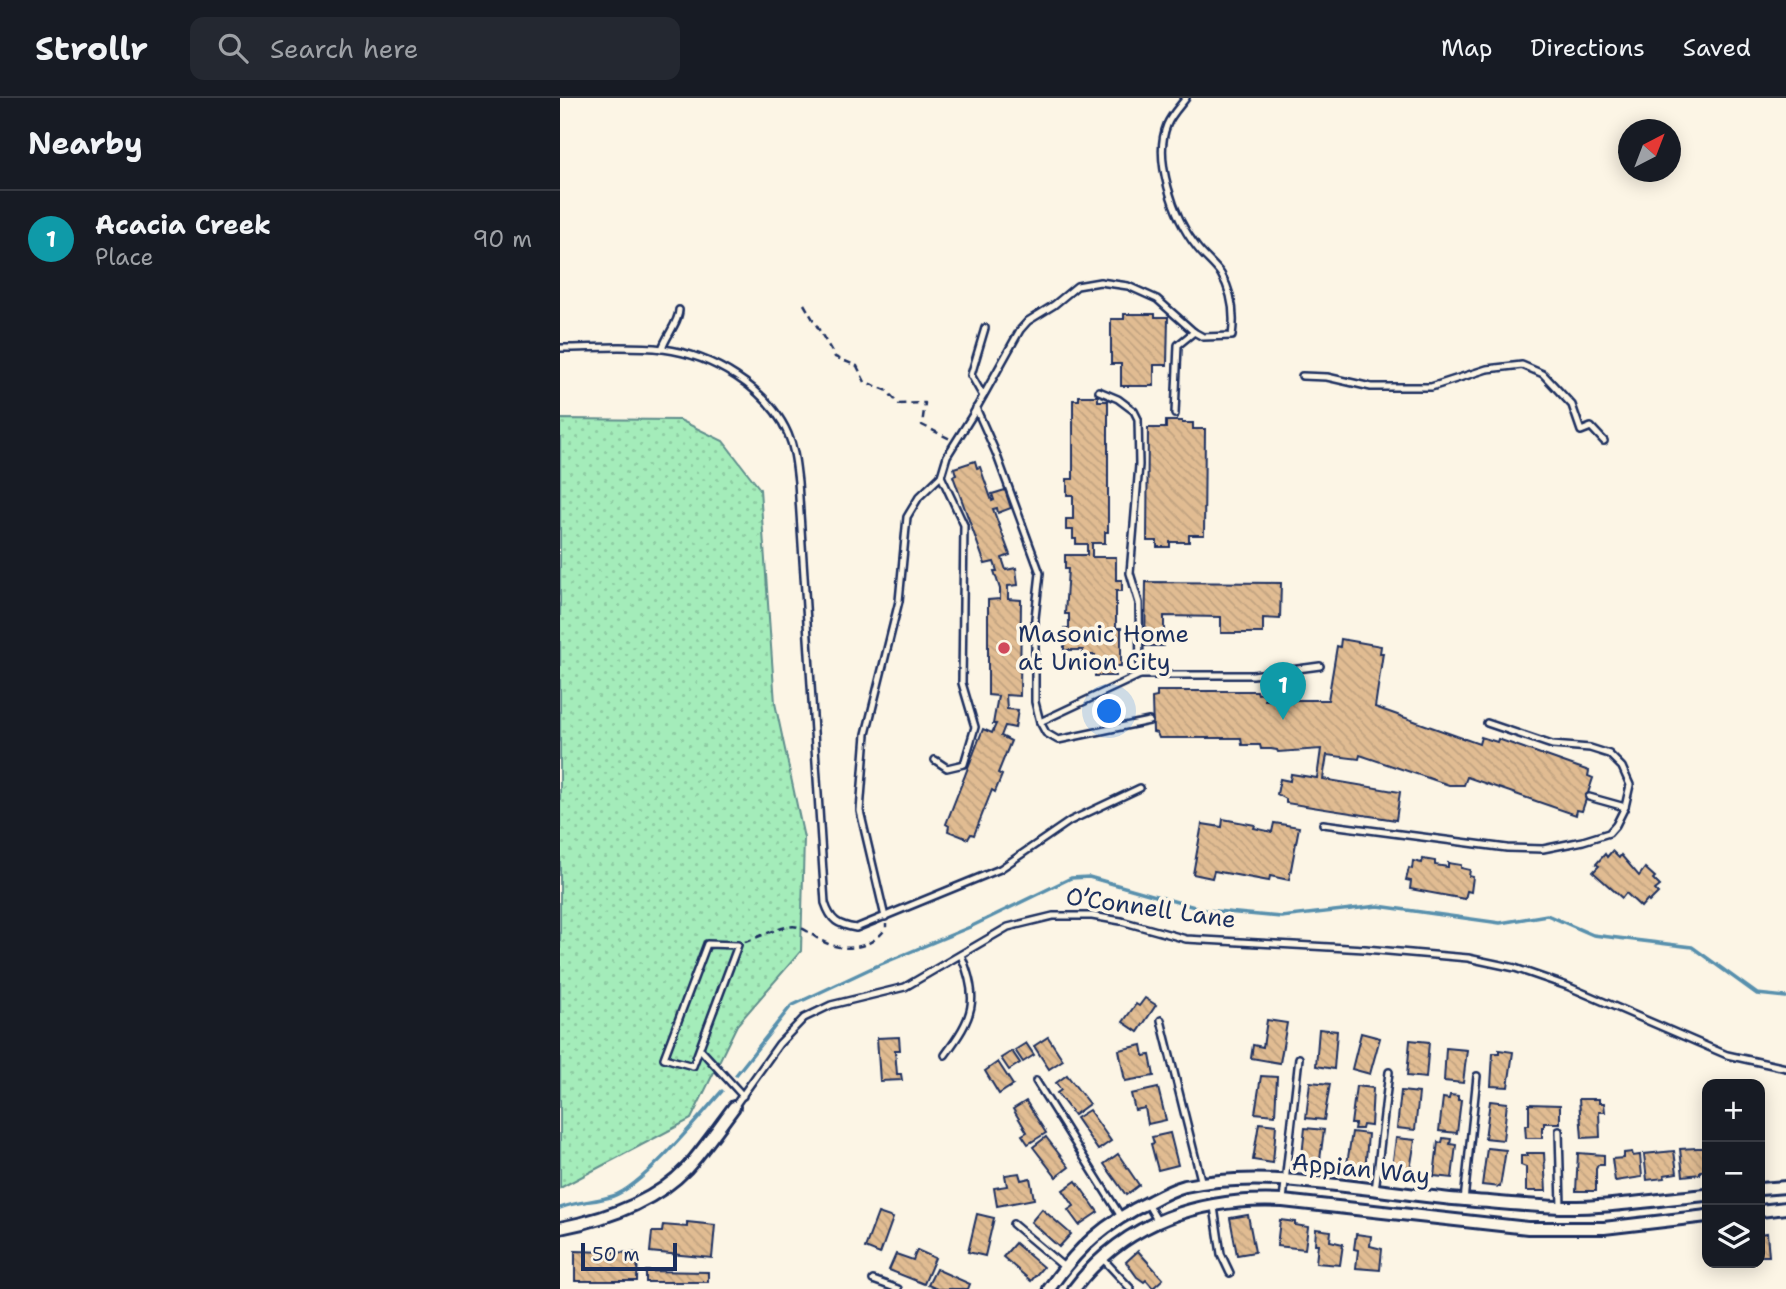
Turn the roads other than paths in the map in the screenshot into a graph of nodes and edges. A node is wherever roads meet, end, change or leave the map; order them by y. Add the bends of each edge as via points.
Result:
1 (1186, 98) edge
2 (679, 310) dead end
3 (985, 328) dead end
4 (1194, 332) junction
5 (560, 348) edge
6 (662, 349) junction
7 (1302, 376) dead end
8 (1098, 391) dead end
9 (984, 396) junction
10 (976, 408) junction
11 (1175, 414) dead end
12 (1604, 441) dead end
13 (941, 476) junction
14 (1320, 666) dead end
15 (1140, 675) junction
16 (1040, 722) junction
17 (1149, 722) dead end
18 (1487, 723) dead end
19 (935, 760) dead end
20 (1140, 788) dead end
21 (1589, 797) dead end
22 (1625, 807) junction
23 (1323, 824) dead end
24 (885, 917) junction
25 (961, 955) junction
26 (1161, 1020) dead end
27 (700, 1049) junction
28 (945, 1055) dead end
29 (1300, 1058) dead end
30 (1786, 1068) edge
31 (1389, 1072) dead end
32 (1477, 1076) dead end
33 (1036, 1081) dead end
34 (743, 1096) junction
35 (734, 1107) joint
36 (1559, 1131) dead end
37 (1285, 1181) junction
38 (1202, 1184) junction
39 (1786, 1187) edge
40 (1765, 1189) edge
41 (1375, 1191) junction
42 (1702, 1195) edge
43 (1283, 1200) junction
44 (1464, 1200) junction
45 (1147, 1203) junction
46 (1213, 1203) junction
47 (1561, 1207) junction
48 (1786, 1208) edge
49 (1765, 1210) edge
50 (1120, 1215) junction
51 (1702, 1217) edge
52 (1157, 1220) junction
53 (1013, 1224) dead end
54 (560, 1228) edge
55 (1103, 1259) junction
56 (1064, 1267) junction
57 (1230, 1273) dead end
58 (873, 1280) dead end
59 (898, 1289) edge
60 (1049, 1289) edge
61 (1074, 1289) edge
62 (1131, 1289) edge

1 - 4 lane via 1168,124 1162,147 1164,174 1182,226 1221,274 1233,302 1234,322 1232,336 1203,337
2 - 6 lane
3 - 9 lane via 971,375
4 - 9 lane via 1157,299 1128,286 1100,282 1077,286 1020,330
4 - 11 lane via 1178,345
5 - 6 lane
6 - 24 lane via 687,353 735,376 758,392 788,434 798,482 825,903 830,918 842,926 856,928
7 - 12 lane via 1371,387 1431,387 1487,369 1522,365 1543,374 1572,405 1581,431 1591,427
8 - 15 lane via 1118,399 1138,419 1130,573 1139,603
9 - 10 lane
10 - 13 lane via 947,456
10 - 16 lane via 1040,573 1035,618 1035,702
13 - 19 lane via 964,525 962,683 975,727 964,764 947,768
13 - 24 lane via 919,497 907,517 899,601 866,734 860,811
14 - 15 lane via 1253,675
15 - 16 lane
16 - 17 lane via 1046,733 1058,740
18 - 22 lane via 1552,745 1609,754 1630,785
20 - 24 lane via 1070,821 1000,869
21 - 22 lane
22 - 23 lane via 1609,833 1543,849
25 - 28 lane via 973,999 964,1029
25 - 30 lane, O’Connell Lane via 1007,927 1053,916 1092,916 1186,939 1468,958 1567,986 1727,1055
25 - 34 lane, O’Connell Lane via 905,987 831,1005 804,1018 779,1044
26 - 38 lane
27 - 27 lane via 738,944 707,944 664,1058 694,1066
27 - 34 lane
29 - 37 lane
31 - 41 lane
32 - 44 lane
33 - 50 lane
34 - 35 lane, O’Connell Lane
35 - 54 street, O’Connell Lane via 686,1168 646,1201
36 - 47 lane
37 - 38 street, Appian Way
37 - 41 street, Appian Way
37 - 43 lane
38 - 45 street, Appian Way
39 - 40 street
41 - 44 street, Appian Way
42 - 47 street, Appian Way
43 - 46 street, Appian Way
43 - 51 street, Appian Way via 1528,1228 1604,1228
44 - 47 street, Appian Way
45 - 50 street, Appian Way
45 - 52 lane
46 - 52 street, Appian Way
46 - 57 lane via 1221,1254
48 - 49 street
50 - 56 street, Appian Way
52 - 55 street, Appian Way
53 - 56 lane
55 - 61 street, Appian Way
55 - 62 lane
56 - 60 street, Appian Way
58 - 59 lane

